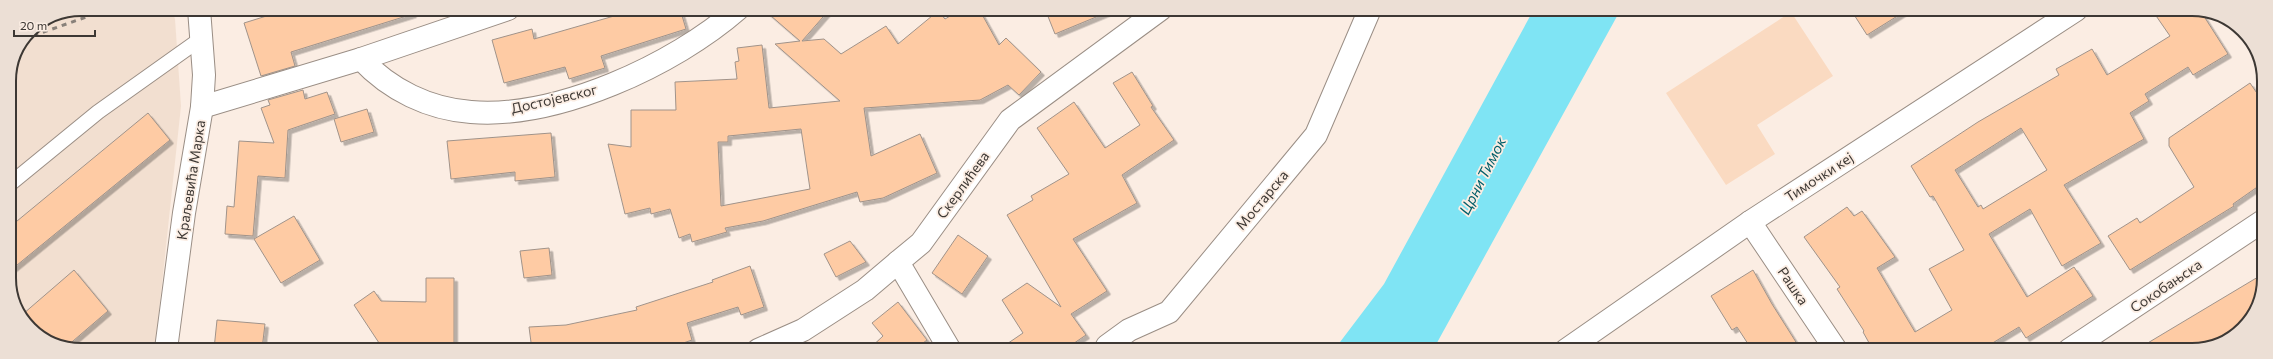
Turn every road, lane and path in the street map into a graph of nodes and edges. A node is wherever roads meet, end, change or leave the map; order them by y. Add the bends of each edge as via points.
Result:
1 (200, 16) edge
2 (487, 16) edge
3 (730, 16) edge
4 (1151, 16) edge
5 (1367, 16) edge
6 (2067, 16) edge
7 (202, 38) junction
8 (361, 59) junction
9 (202, 107) junction
10 (16, 179) edge
11 (1750, 222) junction
12 (2257, 225) edge
13 (898, 262) junction
14 (167, 343) edge
15 (794, 343) edge
16 (946, 343) edge
17 (1113, 343) edge
18 (1576, 343) edge
19 (1831, 343) edge
20 (2080, 343) edge

1 - 7 street, Краљевића Марка
2 - 8 street
3 - 8 street, Достојевског via 711,32 613,85 536,107 495,112 471,112 442,107 415,98 390,86
4 - 13 street, Скерлићева via 1010,120 921,243
5 - 17 street, Мостарска via 1316,135 1169,312 1129,330
6 - 11 street, Тимочки кеј
7 - 9 street, Краљевића Марка
7 - 10 lane via 98,112
8 - 9 street
9 - 14 street, Краљевића Марка via 184,213
11 - 18 street, Тимочки кеј
11 - 19 street, Рашка
12 - 20 street, Сокобањска
13 - 15 street, Скерлићева via 865,290 803,330
13 - 16 street

